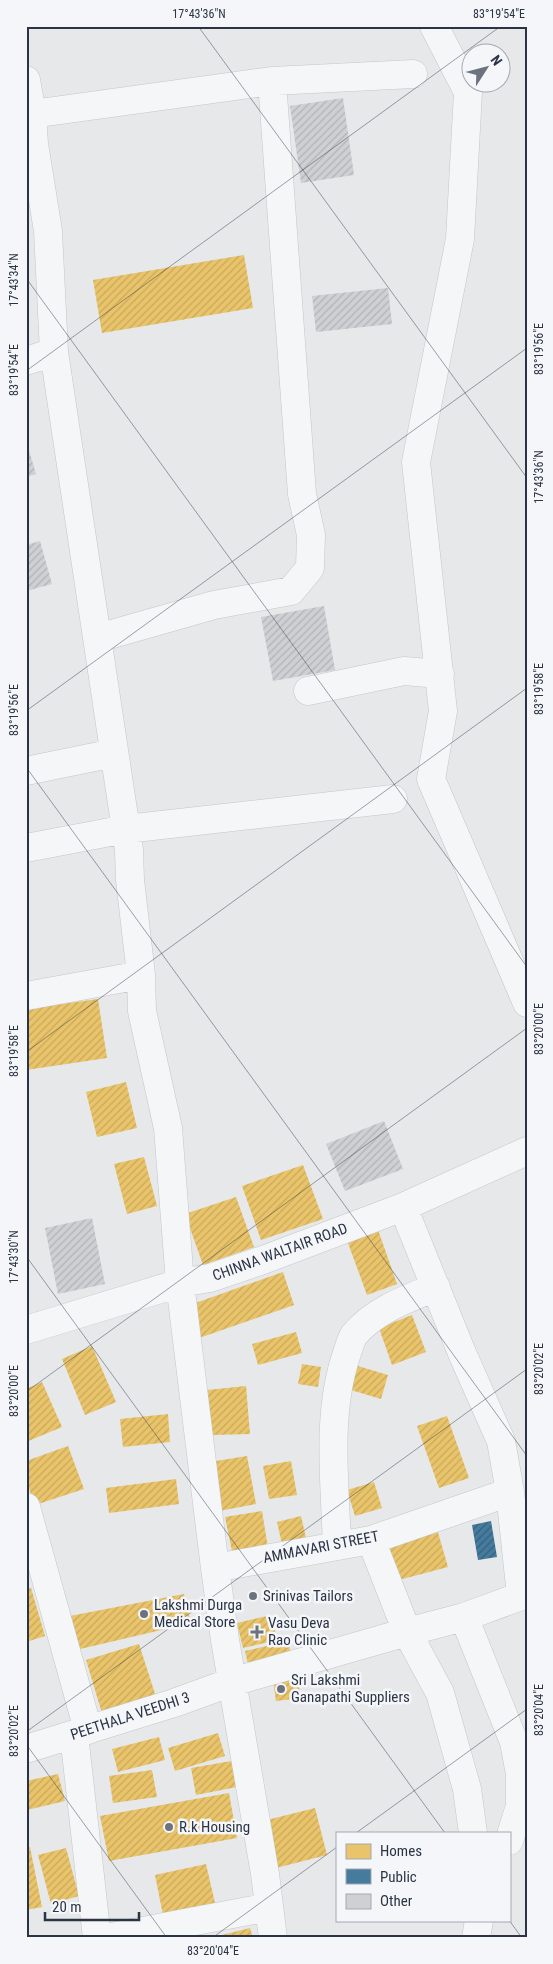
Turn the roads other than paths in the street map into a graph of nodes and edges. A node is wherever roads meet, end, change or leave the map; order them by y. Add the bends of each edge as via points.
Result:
1 (434, 26) edge
2 (413, 74) dead end
3 (26, 80) edge
4 (272, 81) junction
5 (32, 114) junction
6 (30, 145) edge
7 (54, 352) junction
8 (26, 361) edge
9 (98, 638) junction
10 (440, 674) junction
11 (308, 691) dead end
12 (114, 752) junction
13 (26, 771) edge
14 (393, 799) dead end
15 (126, 829) junction
16 (26, 848) edge
17 (141, 975) junction
18 (26, 996) edge
19 (527, 1003) edge
20 (527, 1151) edge
21 (403, 1206) junction
22 (180, 1283) junction
23 (436, 1287) junction
24 (26, 1330) edge
25 (510, 1492) junction
26 (26, 1507) edge
27 (371, 1540) junction
28 (337, 1546) junction
29 (215, 1568) junction
30 (524, 1595) edge
31 (464, 1617) junction
32 (407, 1632) junction
33 (232, 1682) junction
34 (81, 1732) junction
35 (26, 1749) edge
36 (474, 1832) edge
37 (510, 1838) edge
38 (269, 1907) junction
39 (479, 1922) edge
40 (96, 1938) edge
41 (106, 1938) edge
42 (273, 1938) edge
43 (476, 1938) edge

1 - 10 street via 468,92 460,239 416,462
2 - 4 street
3 - 5 street
4 - 5 street
4 - 9 street via 302,494 311,534 310,568 291,592 214,605
5 - 6 street
6 - 7 street via 48,231
7 - 8 street
7 - 9 street
9 - 12 street
10 - 11 street via 404,671
10 - 19 street via 443,711 431,779
12 - 13 street
12 - 15 street
14 - 15 street
15 - 16 street
15 - 17 street
17 - 18 street
17 - 22 street via 142,1010 168,1128
20 - 21 street, CHINNA WALTAIR ROAD
21 - 22 street, CHINNA WALTAIR ROAD via 210,1278
21 - 23 street
22 - 24 street, CHINNA WALTAIR ROAD
22 - 29 street
23 - 25 street via 501,1441
23 - 28 street via 391,1306 373,1317 353,1336 342,1368 333,1436
25 - 27 street, AMMAVARI STREET
25 - 30 street
26 - 34 street
27 - 28 street, AMMAVARI STREET
27 - 32 street
28 - 29 street, AMMAVARI STREET
29 - 33 street
30 - 31 street, PEETHALA VEEDHI 3
31 - 32 street, PEETHALA VEEDHI 3
31 - 37 street via 514,1742 520,1774 520,1806
32 - 33 street, PEETHALA VEEDHI 3
32 - 36 street via 440,1693 467,1789
33 - 34 street, PEETHALA VEEDHI 3
33 - 38 street
34 - 35 street, PEETHALA VEEDHI 3
34 - 40 street
38 - 41 street
38 - 42 street
39 - 43 street

